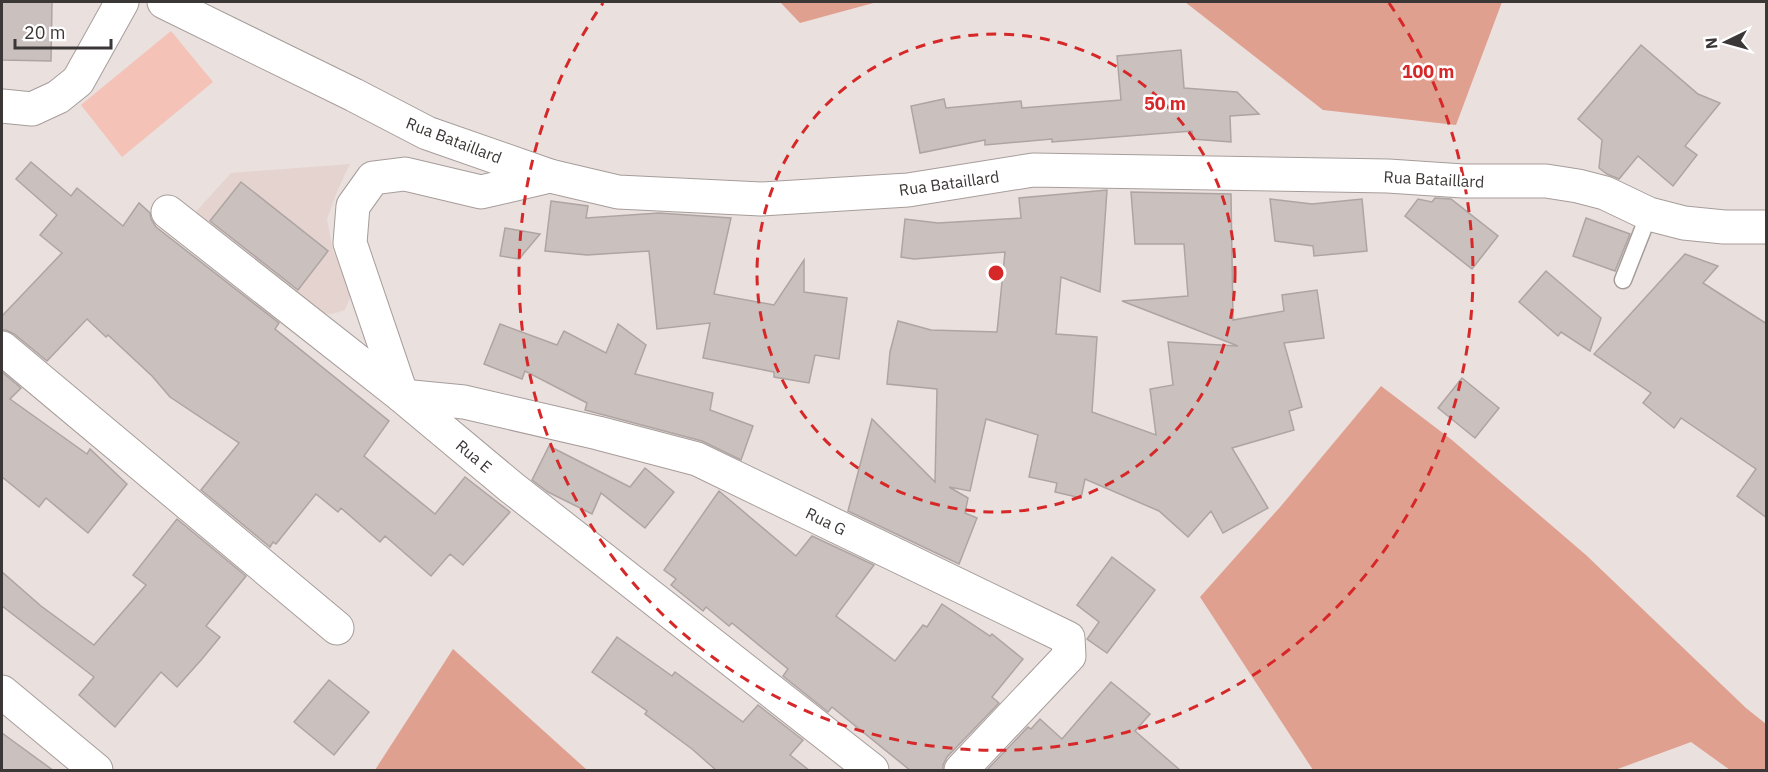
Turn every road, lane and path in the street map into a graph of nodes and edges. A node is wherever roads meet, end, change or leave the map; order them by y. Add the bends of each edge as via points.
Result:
1 (122, 2) edge
2 (164, 2) edge
3 (2, 106) edge
4 (550, 176) junction
5 (168, 212) dead end
6 (1649, 214) junction
7 (1767, 227) edge
8 (1623, 280) dead end
9 (2, 348) edge
10 (402, 396) junction
11 (337, 628) dead end
12 (2, 692) edge
13 (96, 771) edge
14 (872, 771) edge
15 (960, 771) edge

1 - 3 street via 78,81 58,97 32,109
2 - 4 street, Rua Bataillard via 427,133
4 - 6 street, Rua Bataillard via 618,192 761,199 908,190 1033,170 1546,181 1605,194
4 - 10 street via 481,192 405,174 373,178 352,206 350,243
5 - 10 street, Rua E
6 - 7 street, Rua Bataillard via 1684,223
6 - 8 lane
9 - 11 street
10 - 14 street, Rua E via 511,487
10 - 15 street, Rua G via 464,402 697,459 1068,638 1069,656
12 - 13 street

